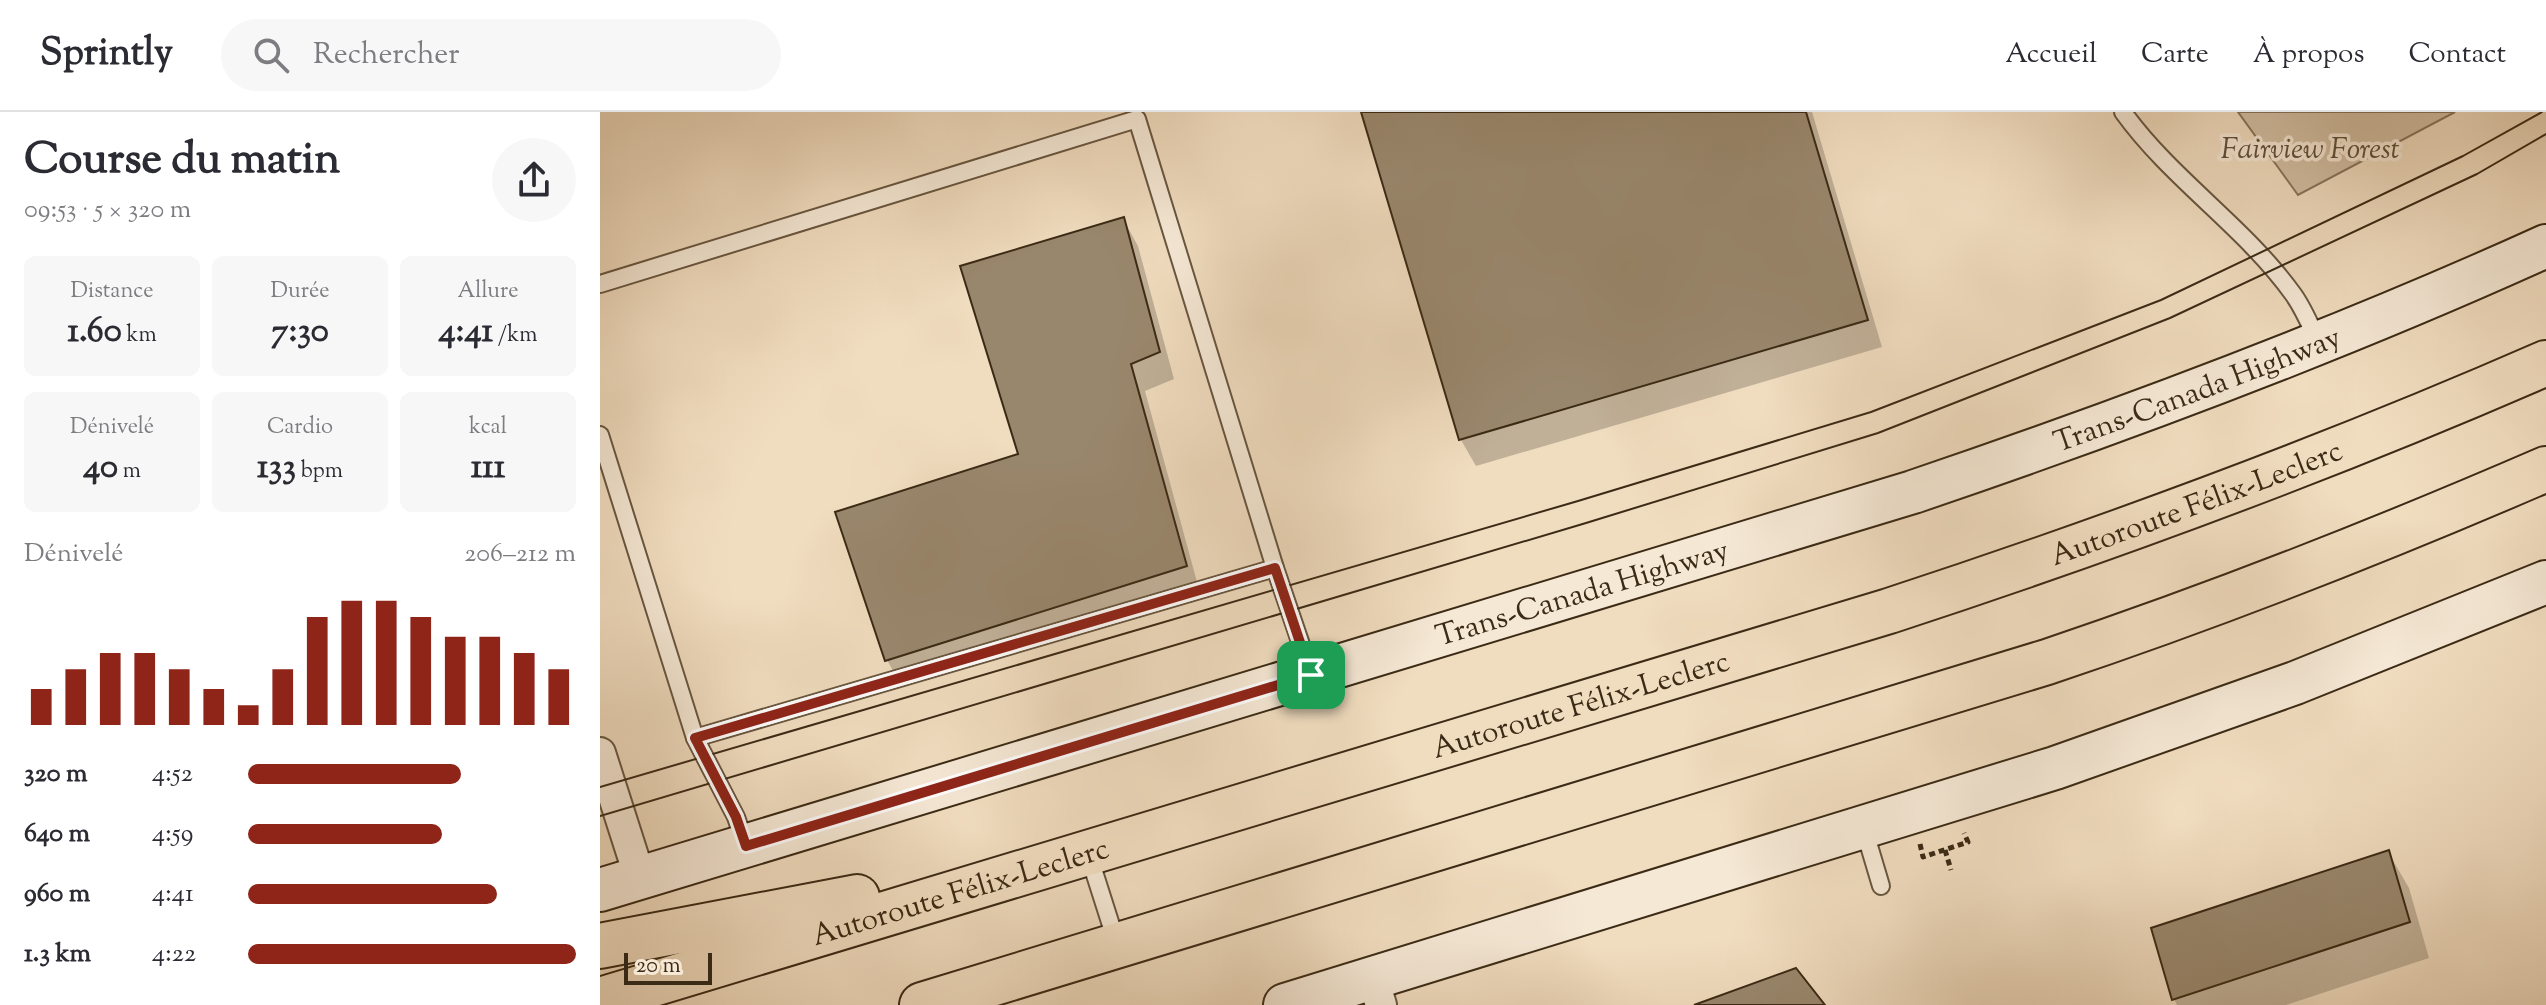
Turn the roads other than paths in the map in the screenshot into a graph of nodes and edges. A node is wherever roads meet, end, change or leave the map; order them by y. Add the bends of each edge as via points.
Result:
1 (2123, 112) edge
2 (2546, 246) edge
3 (600, 284) edge
4 (2319, 344) junction
5 (2546, 363) edge
6 (600, 435) edge
7 (2546, 469) edge
8 (2546, 487) edge
9 (2332, 560) junction
10 (1275, 568) junction
11 (2546, 582) edge
12 (1311, 675) junction
13 (695, 738) junction
14 (600, 753) edge
15 (1864, 829) junction
16 (746, 846) junction
17 (1088, 853) junction
18 (640, 878) junction
19 (1881, 886) dead end
20 (600, 890) edge
21 (600, 946) edge
22 (1118, 946) junction
23 (1377, 992) edge
24 (600, 1000) edge
25 (922, 1005) edge
26 (1285, 1005) edge

1 - 4 lane via 2143,140 2284,282
2 - 4 main road, Trans-Canada Highway
3 - 10 lane via 1137,119
4 - 12 main road, Trans-Canada Highway via 2112,424 1913,492
5 - 17 highway, Autoroute Félix-Leclerc via 2246,487 1980,581
6 - 13 lane
7 - 9 highway
8 - 9 highway
9 - 22 highway via 2047,662
10 - 12 lane
10 - 13 lane
11 - 15 main road via 2205,716
12 - 16 main road, Trans-Canada Highway
13 - 16 lane
14 - 18 street
15 - 19 lane
15 - 23 main road
16 - 18 main road, Trans-Canada Highway
17 - 21 highway
17 - 22 lane
17 - 24 highway, Autoroute Félix-Leclerc
18 - 20 main road, Trans-Canada Highway
22 - 25 highway
23 - 26 main road

